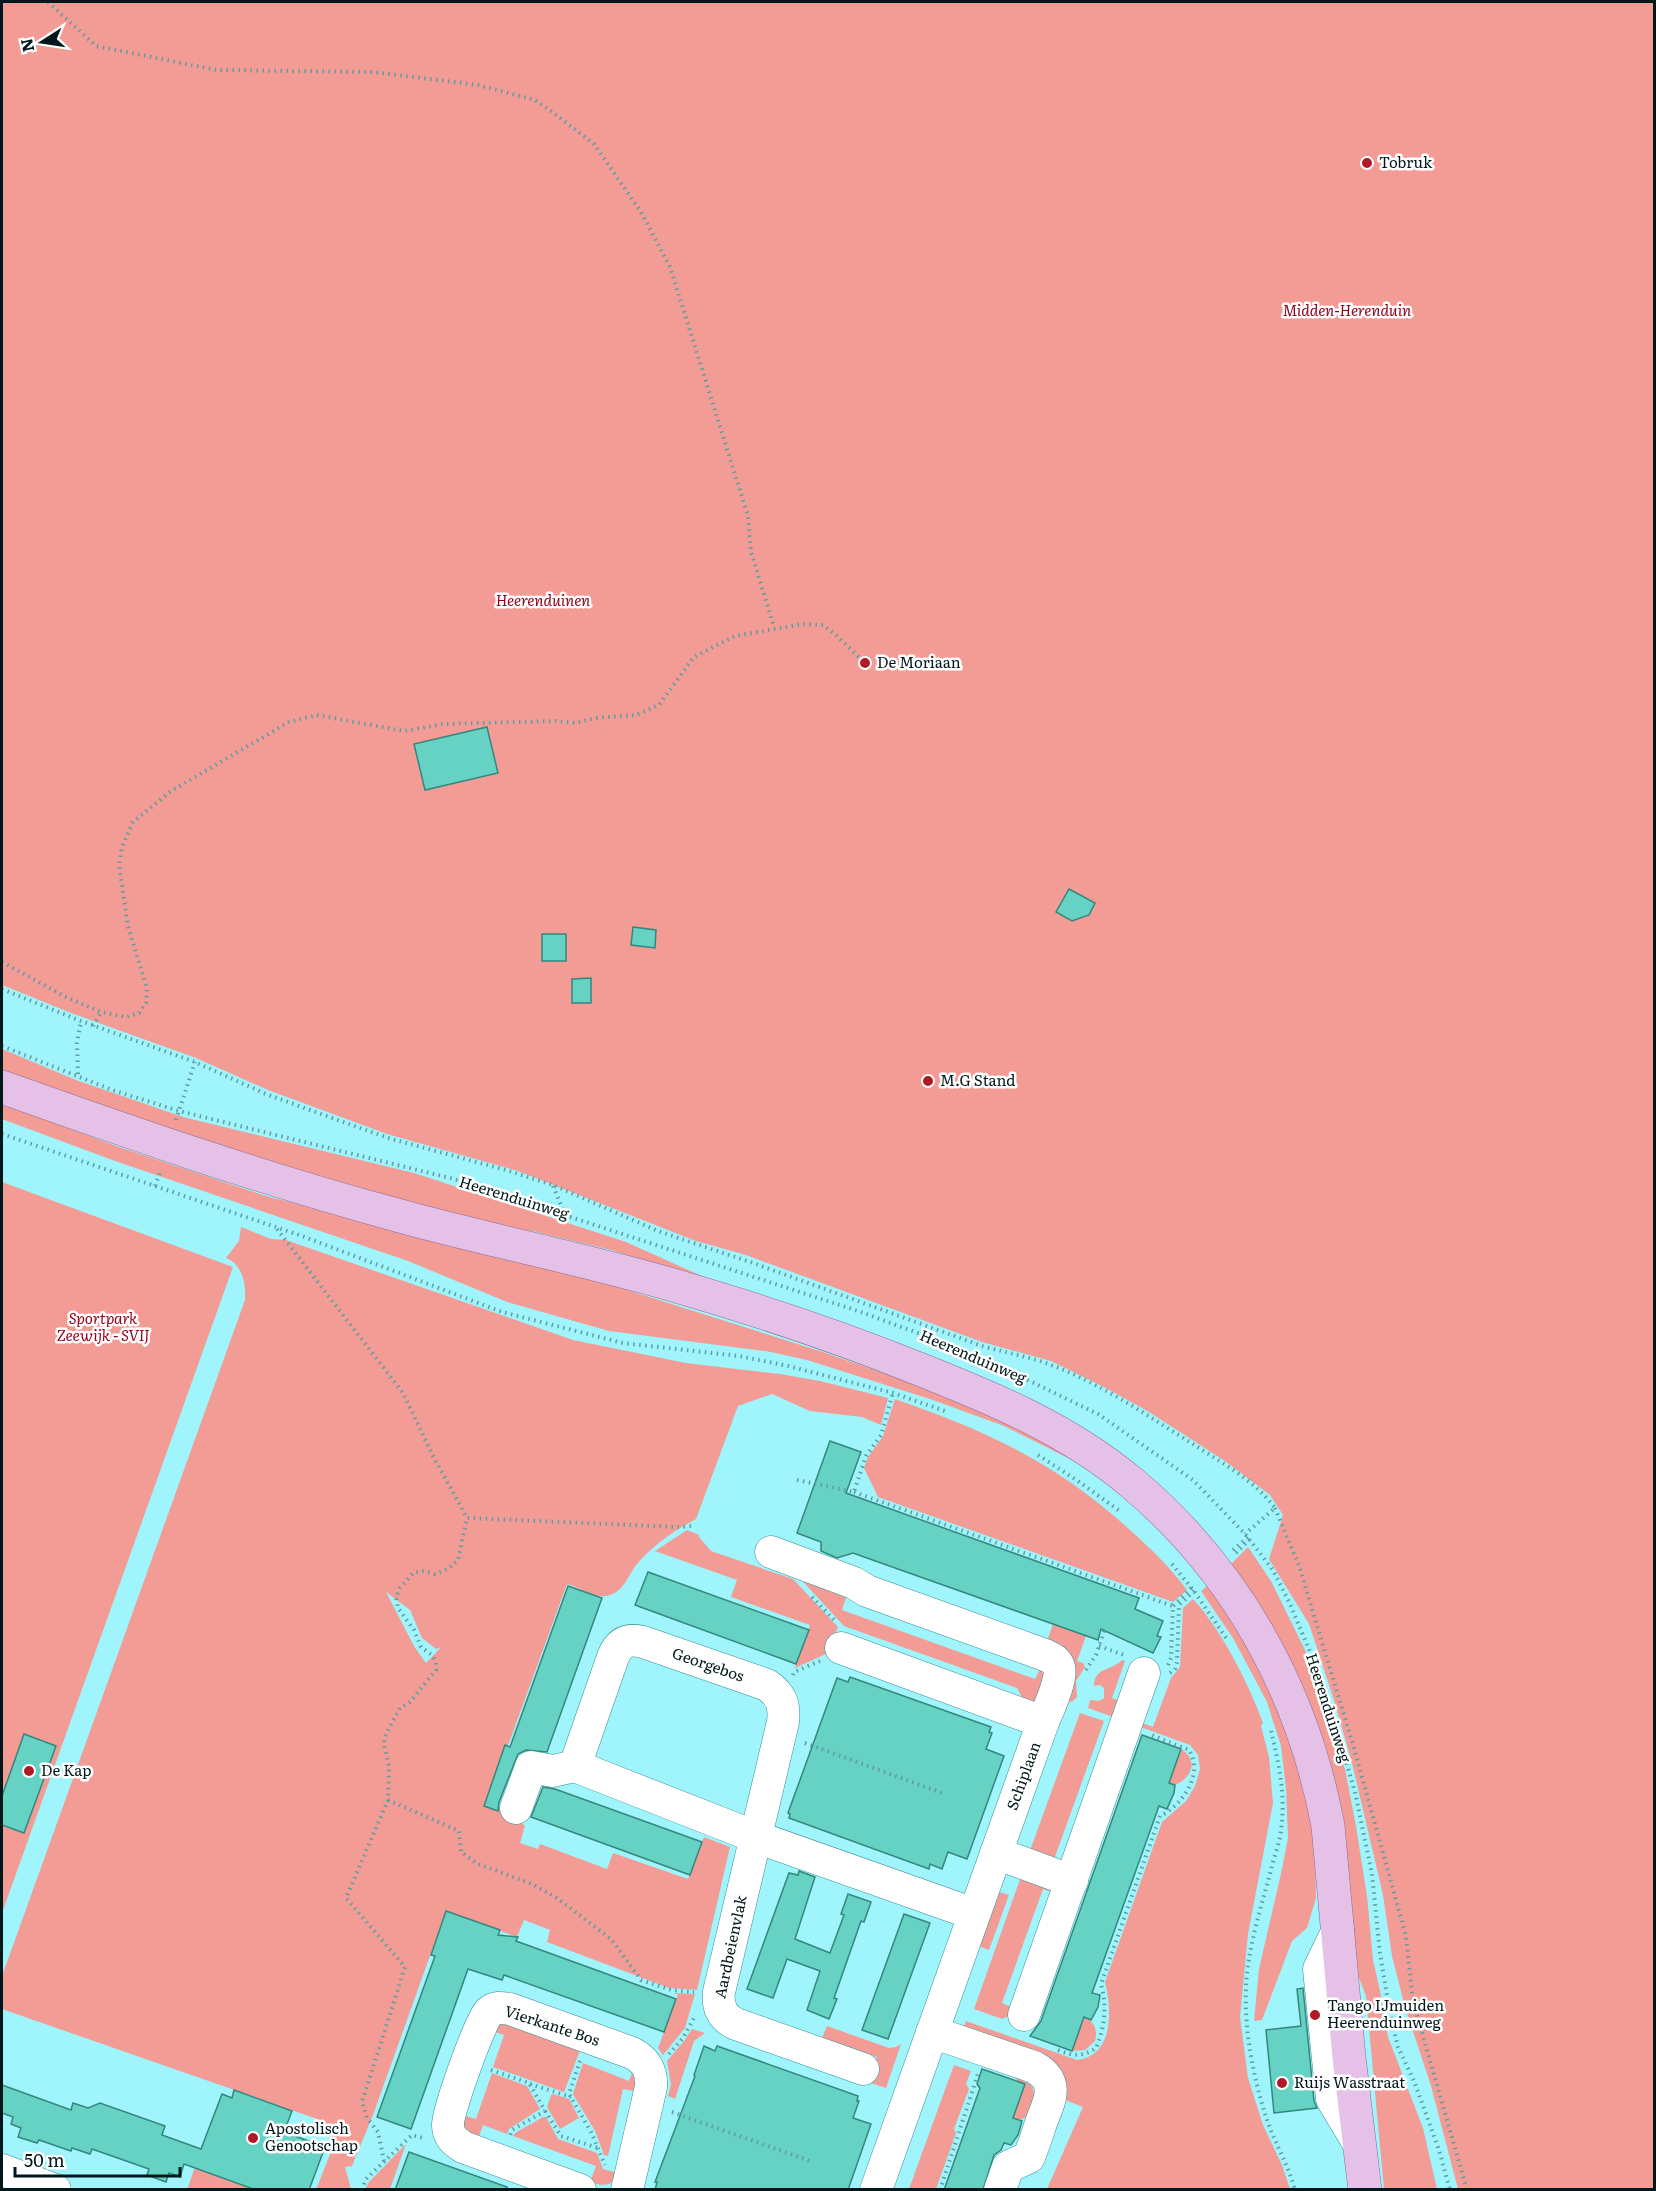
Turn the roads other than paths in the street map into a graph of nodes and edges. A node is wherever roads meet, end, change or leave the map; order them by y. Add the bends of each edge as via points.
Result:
1 (2, 1087) edge
2 (771, 1552) dead end
3 (838, 1647) road end
4 (1146, 1666) road end
5 (1043, 1722) junction
6 (575, 1766) junction
7 (516, 1808) dead end
8 (756, 1837) junction
9 (996, 1852) junction
10 (1072, 1881) junction
11 (974, 1914) junction
12 (1024, 2015) dead end
13 (932, 2032) junction
14 (863, 2069) dead end
15 (2, 2170) edge
16 (629, 2181) edge
17 (55, 2190) edge
18 (580, 2190) edge
19 (876, 2190) edge
20 (1000, 2190) edge
21 (1365, 2190) edge

1 - 21 main road, Heerenduinweg via 240,1170 394,1215 681,1287 866,1347 986,1395 1058,1432 1123,1476 1177,1525 1203,1578 1234,1594 1280,1674 1303,1729 1328,1826 1348,2057
2 - 5 street via 1055,1660 1060,1668 1059,1678
3 - 5 street, Schiplaan
4 - 10 street
5 - 9 street, Schiplaan
6 - 7 street via 553,1771 531,1767
6 - 8 street
6 - 8 street, Georgebos via 616,1647 623,1641 643,1642 767,1685 777,1692 784,1710
8 - 11 street
8 - 14 street, Aardbeienvlak via 719,2000 729,2021 736,2025
9 - 10 street
9 - 11 street, Schiplaan
10 - 12 street
11 - 13 street, Schiplaan
13 - 19 street, Schiplaan
13 - 20 street via 1034,2067 1048,2081 1051,2097 1029,2157 1008,2168
15 - 17 street
16 - 18 street, Vierkante Bos via 651,2081 645,2062 632,2053 510,2009 494,2008 480,2027 448,2118 450,2135 463,2147

